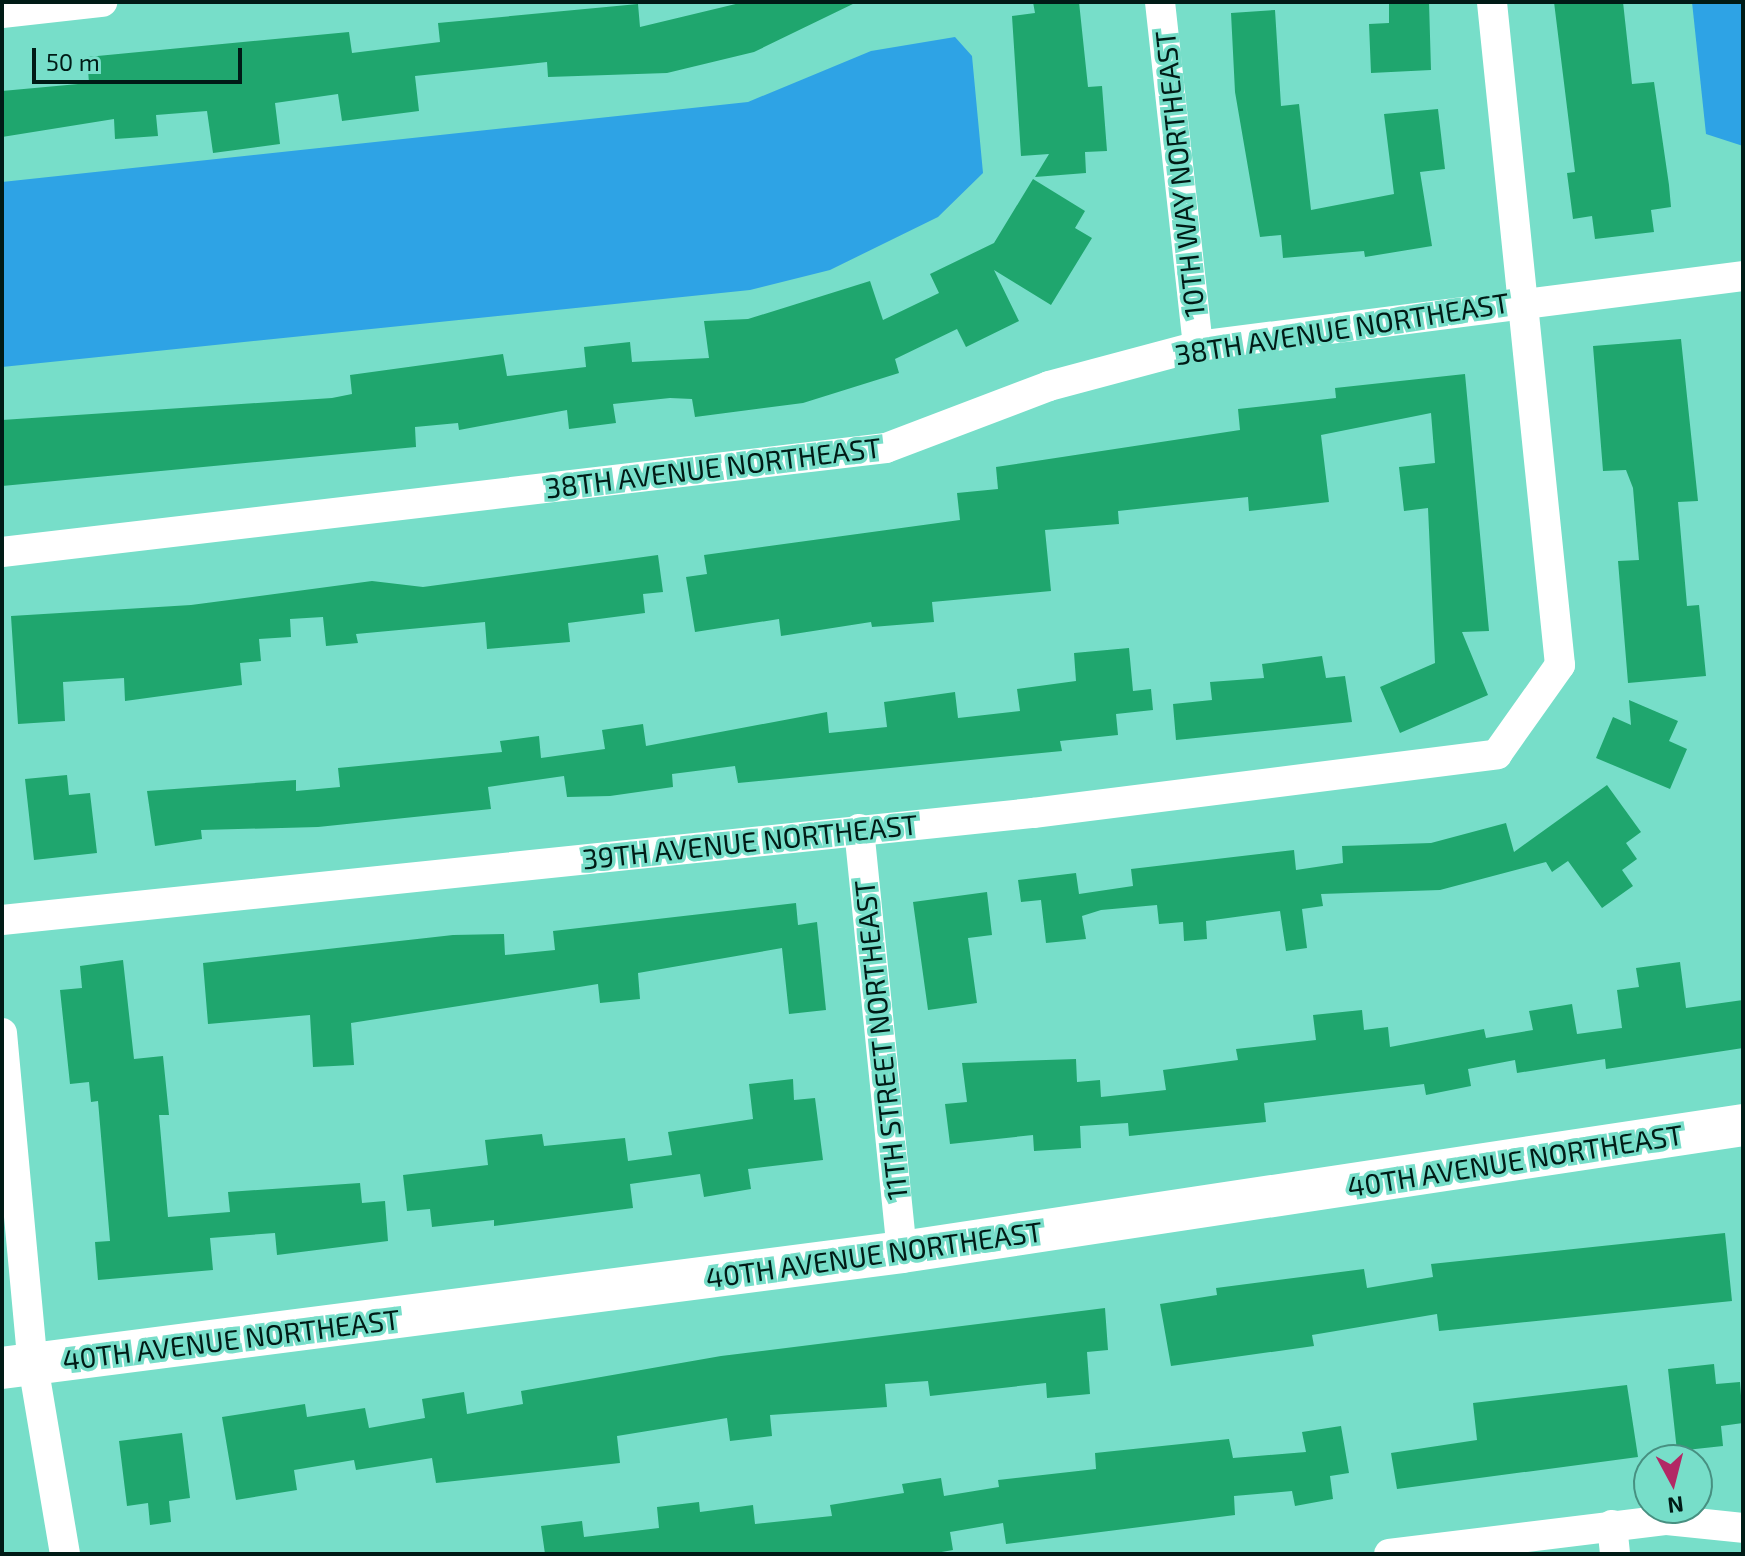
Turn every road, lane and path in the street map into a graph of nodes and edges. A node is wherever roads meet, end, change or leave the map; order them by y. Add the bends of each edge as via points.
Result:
1 (102, 2) edge
2 (1160, 2) edge
3 (1492, 2) edge
4 (2, 13) edge
5 (1743, 276) edge
6 (1525, 300) junction
7 (1198, 346) junction
8 (2, 552) edge
9 (859, 829) junction
10 (2, 920) edge
11 (2, 1033) edge
12 (1743, 1125) edge
13 (902, 1252) junction
14 (18, 1366) edge
15 (1743, 1528) edge
16 (1614, 1540) edge
17 (65, 1554) edge
18 (1389, 1554) edge

1 - 4 street
2 - 7 street, 10TH WAY NORTHEAST
3 - 6 street
5 - 6 street, 38TH AVENUE NORTHEAST
6 - 7 street, 38TH AVENUE NORTHEAST
6 - 9 street, 39TH AVENUE NORTHEAST via 1560,665 1497,754
7 - 8 street, 38TH AVENUE NORTHEAST via 1049,386 886,448
9 - 10 street, 39TH AVENUE NORTHEAST
9 - 13 street, 11TH STREET NORTHEAST
11 - 14 street
12 - 13 street, 40TH AVENUE NORTHEAST
13 - 14 street, 40TH AVENUE NORTHEAST
14 - 17 street
15 - 16 street via 1667,1520
16 - 18 street

